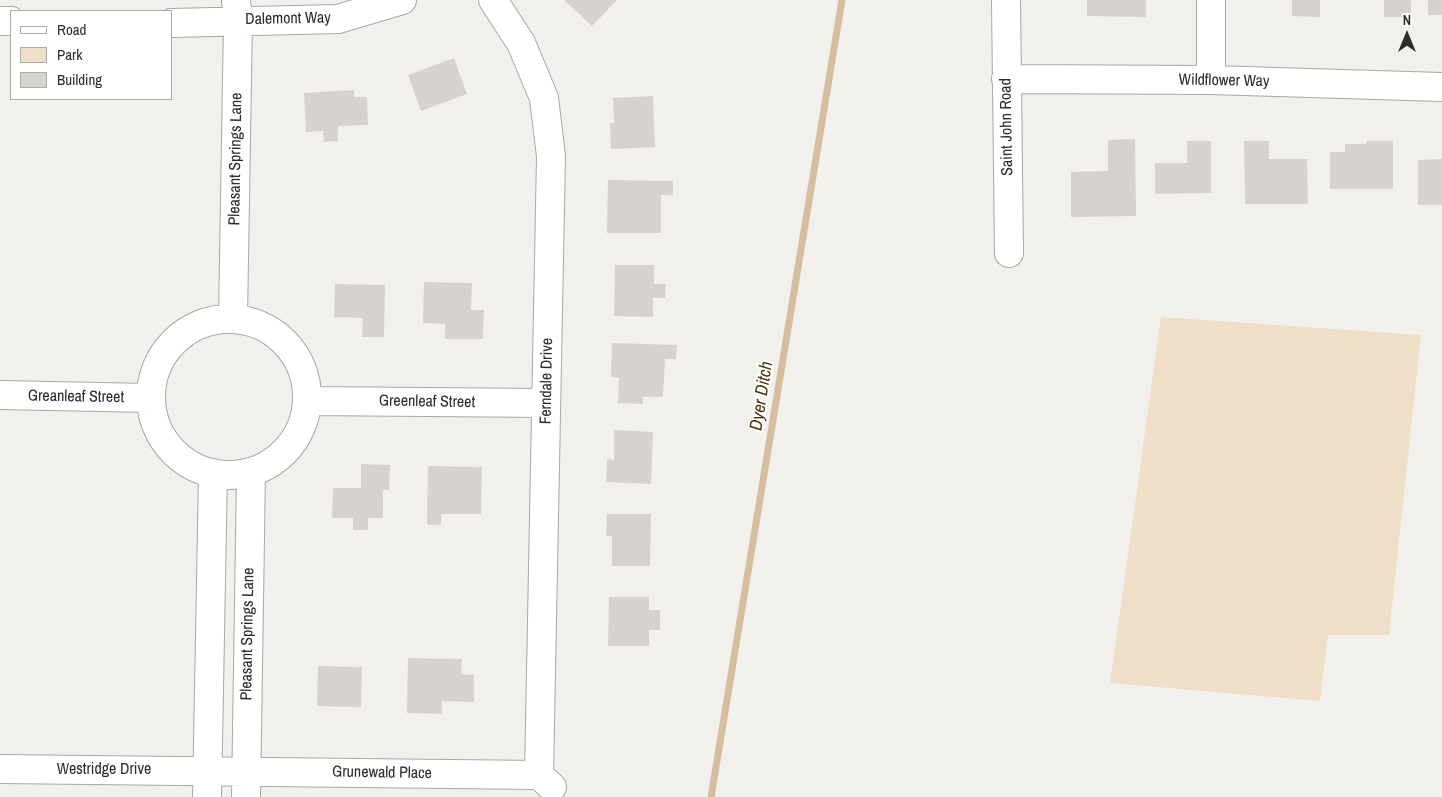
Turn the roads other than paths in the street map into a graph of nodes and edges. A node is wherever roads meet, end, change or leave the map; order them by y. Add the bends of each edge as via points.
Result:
1 (402, 0) edge
2 (493, 0) edge
3 (1006, 0) edge
4 (1210, 0) edge
5 (237, 10) edge
6 (172, 23) edge
7 (1006, 79) junction
8 (1211, 80) junction
9 (1442, 87) edge
10 (1009, 253) dead end
11 (233, 318) junction
12 (0, 395) edge
13 (151, 398) junction
14 (308, 401) junction
15 (546, 404) junction
16 (251, 472) junction
17 (213, 473) junction
18 (0, 769) edge
19 (207, 770) junction
20 (545, 781) joint
21 (246, 784) edge
22 (207, 797) edge

1 - 5 street, Dalemont Way via 338,19
2 - 15 street, Ferndale Drive via 521,42 544,98 551,156
3 - 7 street, Saint John Road
4 - 8 street
5 - 6 street, Dalemont Way
5 - 11 street, Pleasant Springs Lane
7 - 8 street, Wildflower Way
7 - 10 street, Saint John Road
8 - 9 street, Wildflower Way
11 - 13 street via 208,322 184,332 166,350 154,373
11 - 14 street via 257,323 279,336 295,354 305,376
12 - 13 street, Greanleaf Street
13 - 17 street via 156,424 169,447 189,464
14 - 15 street, Greenleaf Street
14 - 16 street via 303,424 291,445 273,462
15 - 20 street, Ferndale Drive
16 - 17 street
16 - 21 street, Pleasant Springs Lane
17 - 19 street
18 - 19 street, Westridge Drive
19 - 21 street, Grunewald Place
19 - 22 street
20 - 21 street, Grunewald Place

